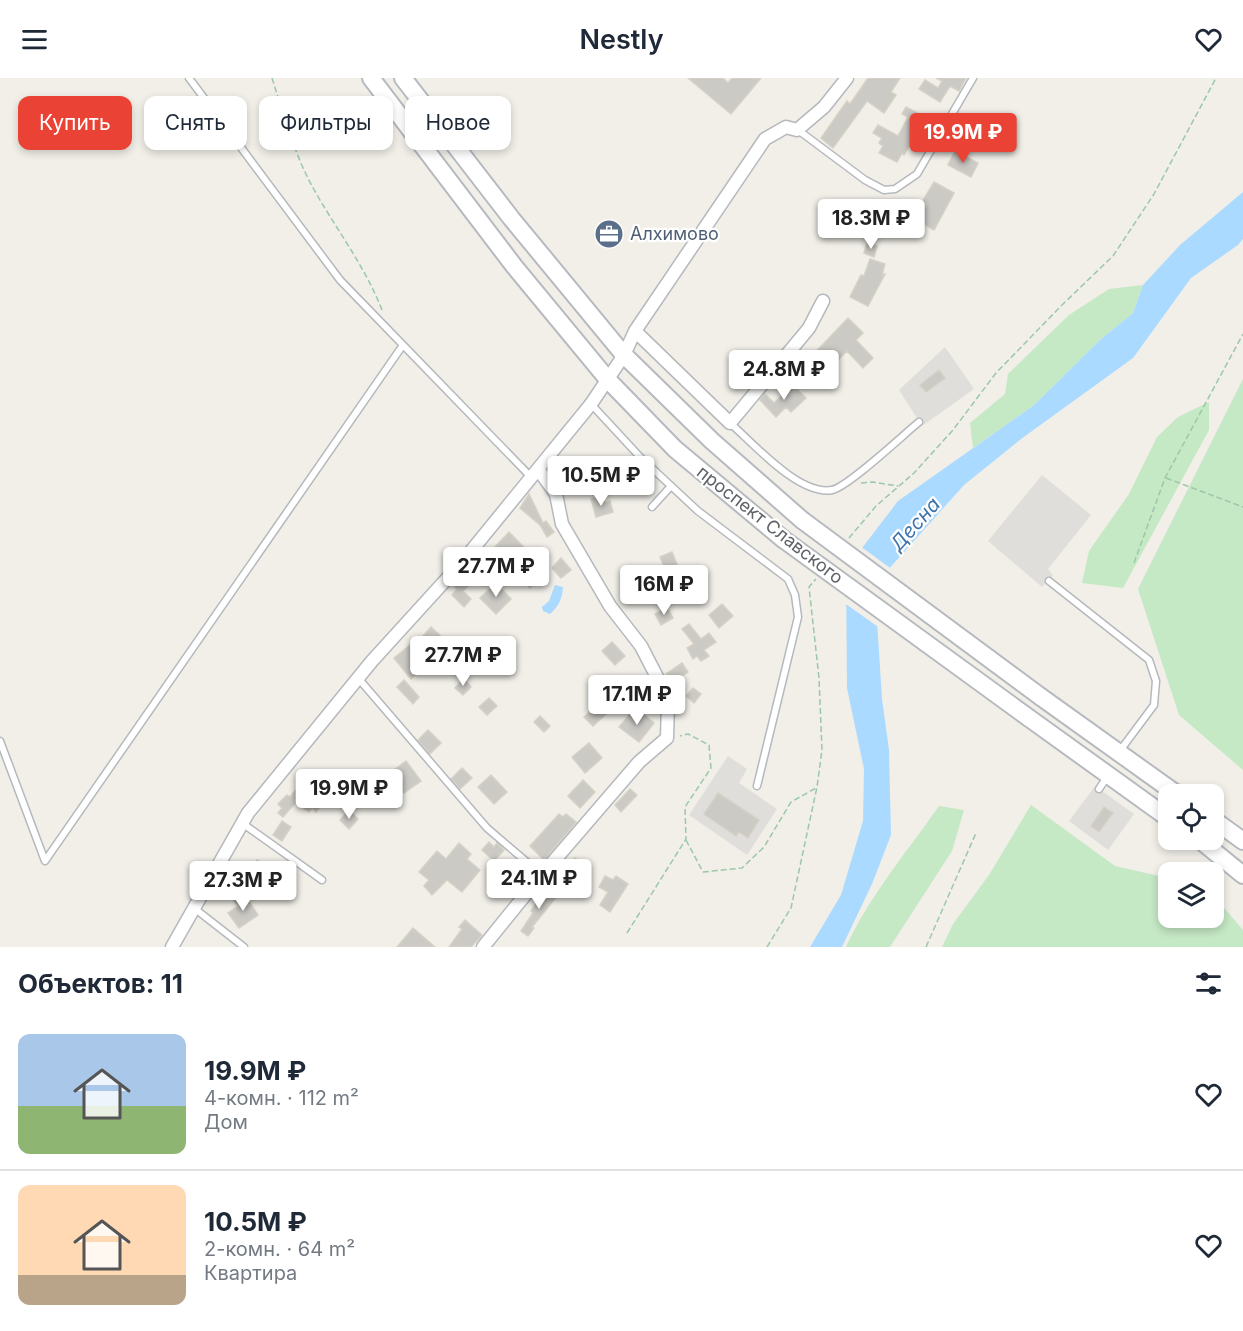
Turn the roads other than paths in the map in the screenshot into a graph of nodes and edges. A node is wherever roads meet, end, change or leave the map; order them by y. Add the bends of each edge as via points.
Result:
1 (189, 78) edge
2 (370, 78) edge
3 (403, 78) edge
4 (847, 78) edge
5 (973, 78) edge
6 (797, 130) junction
7 (823, 301) dead end
8 (635, 331) junction
9 (403, 345) junction
10 (624, 356) junction
11 (609, 381) junction
12 (591, 404) junction
13 (919, 422) dead end
14 (730, 423) junction
15 (641, 458) junction
16 (535, 473) junction
17 (618, 480) dead end
18 (671, 486) junction
19 (652, 507) dead end
20 (1049, 581) dead end
21 (358, 678) junction
22 (0, 741) edge
23 (1119, 753) junction
24 (1163, 784) edge
25 (757, 786) dead end
26 (1158, 812) edge
27 (242, 823) junction
28 (1224, 827) edge
29 (1243, 841) edge
30 (1212, 850) edge
31 (542, 875) junction
32 (1243, 875) edge
33 (322, 880) dead end
34 (194, 908) junction
35 (172, 947) edge
36 (244, 947) edge
37 (483, 947) edge

1 - 9 lane via 340,280
2 - 11 main road, проспект Славского via 513,266
3 - 10 main road, проспект Славского
4 - 6 street via 824,107
5 - 6 lane via 917,174 895,189 884,190 865,180
6 - 8 street via 786,128 765,138
7 - 14 street via 809,328
8 - 10 street
8 - 14 street
9 - 16 lane
9 - 22 lane via 45,861
10 - 11 street
10 - 23 main road, проспект Славского, bridge via 802,520
11 - 12 street
11 - 26 main road, проспект Славского, bridge via 682,455 783,539 1029,718 1104,782
12 - 15 lane
12 - 16 street
13 - 14 lane via 833,490 798,483
15 - 17 lane
15 - 18 lane
16 - 21 street via 463,561
16 - 31 street via 556,494 562,524 610,606 641,646 668,703 667,738 639,762
18 - 19 lane
18 - 25 lane via 788,579 795,595 798,617
20 - 23 lane via 1149,660 1156,681 1154,705
21 - 27 street
21 - 31 lane via 487,828
23 - 24 main road, проспект Славского
27 - 33 lane
27 - 34 street
28 - 29 main road
30 - 32 main road
31 - 37 street
34 - 35 street
34 - 36 lane

